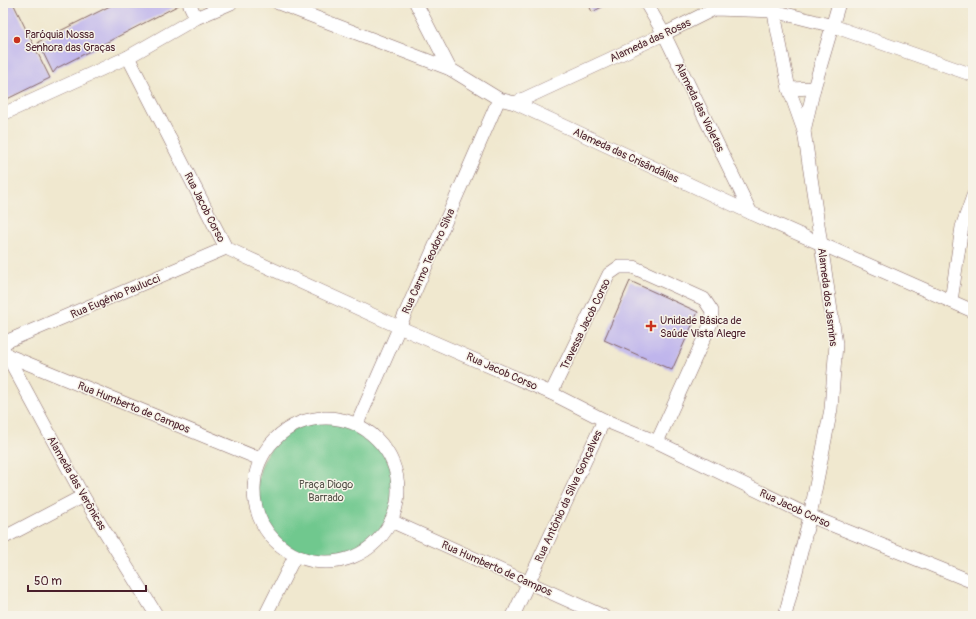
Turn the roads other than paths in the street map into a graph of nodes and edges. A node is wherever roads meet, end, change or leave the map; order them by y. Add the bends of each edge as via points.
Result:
1 (189, 3) edge
2 (231, 3) edge
3 (278, 3) edge
4 (416, 3) edge
5 (646, 3) edge
6 (839, 3) edge
7 (773, 7) edge
8 (196, 18) junction
9 (832, 26) junction
10 (664, 34) junction
11 (128, 56) junction
12 (450, 69) junction
13 (973, 74) edge
14 (814, 88) junction
15 (789, 89) junction
16 (499, 99) junction
17 (515, 103) junction
18 (3, 114) edge
19 (804, 131) junction
20 (973, 196) edge
21 (751, 213) junction
22 (822, 244) junction
23 (226, 248) junction
24 (950, 301) junction
25 (973, 311) edge
26 (399, 327) junction
27 (4, 349) edge
28 (551, 393) junction
29 (604, 420) junction
30 (357, 424) junction
31 (657, 442) junction
32 (260, 459) junction
33 (82, 496) junction
34 (810, 516) junction
35 (391, 521) junction
36 (3, 538) edge
37 (295, 556) junction
38 (528, 581) junction
39 (973, 582) edge
40 (157, 616) edge
41 (265, 616) edge
42 (512, 616) edge
43 (603, 616) edge
44 (785, 616) edge

1 - 8 street
2 - 8 street
3 - 12 street, Alameda das Crisândálias
4 - 12 street
5 - 10 street, Alameda das Violetas
6 - 9 street
7 - 9 street, Alameda das Rosas
7 - 10 street, Alameda das Rosas via 714,9
7 - 15 street, Alameda dos Jasmins
8 - 11 street
9 - 13 street, Alameda das Rosas
9 - 14 street
10 - 17 street, Alameda das Rosas
10 - 21 street, Alameda das Violetas
11 - 18 street
11 - 23 street, Rua Jacob Corso
12 - 16 street, Alameda das Crisândálias
14 - 15 street
14 - 19 street
15 - 19 street, Alameda dos Jasmins
16 - 17 street, Alameda das Crisândálias
16 - 26 street, Rua Carmo Teodoro Silva
17 - 21 street, Alameda das Crisândálias
19 - 22 street, Alameda dos Jasmins
20 - 24 street via 962,227
21 - 22 street, Alameda das Crisândálias
22 - 24 street, Alameda das Crisândálias
22 - 34 street, Alameda dos Jasmins via 836,344 831,409
23 - 26 street, Rua Jacob Corso
23 - 27 street, Rua Eugênio Paulucci
24 - 25 street, Alameda das Crisândálias
26 - 28 street, Rua Jacob Corso
26 - 30 street, Rua Carmo Teodoro Silva
27 - 32 street, Rua Humberto de Campos
27 - 33 street, Alameda das Verônicas
28 - 29 street, Rua Jacob Corso
28 - 31 street, Travessa Jacob Corso via 609,274 619,267 633,267 704,299 712,311 711,323
29 - 31 street, Rua Jacob Corso
29 - 38 street, Rua Antônio da Silva Gonçalves
30 - 32 street via 336,418 313,418 291,426 273,440
30 - 35 street via 376,437 390,455 397,477 398,492
31 - 34 street, Rua Jacob Corso
32 - 37 street via 254,481 255,504 262,525 276,543
33 - 36 street
33 - 40 street, Alameda das Verônicas
34 - 39 street, Rua Jacob Corso
34 - 44 street, Alameda dos Jasmins
35 - 37 street via 379,540 361,554 340,562 317,562
35 - 38 street, Rua Humberto de Campos
37 - 41 street
38 - 42 street, Rua Antônio da Silva Gonçalves
38 - 43 street, Rua Humberto de Campos

